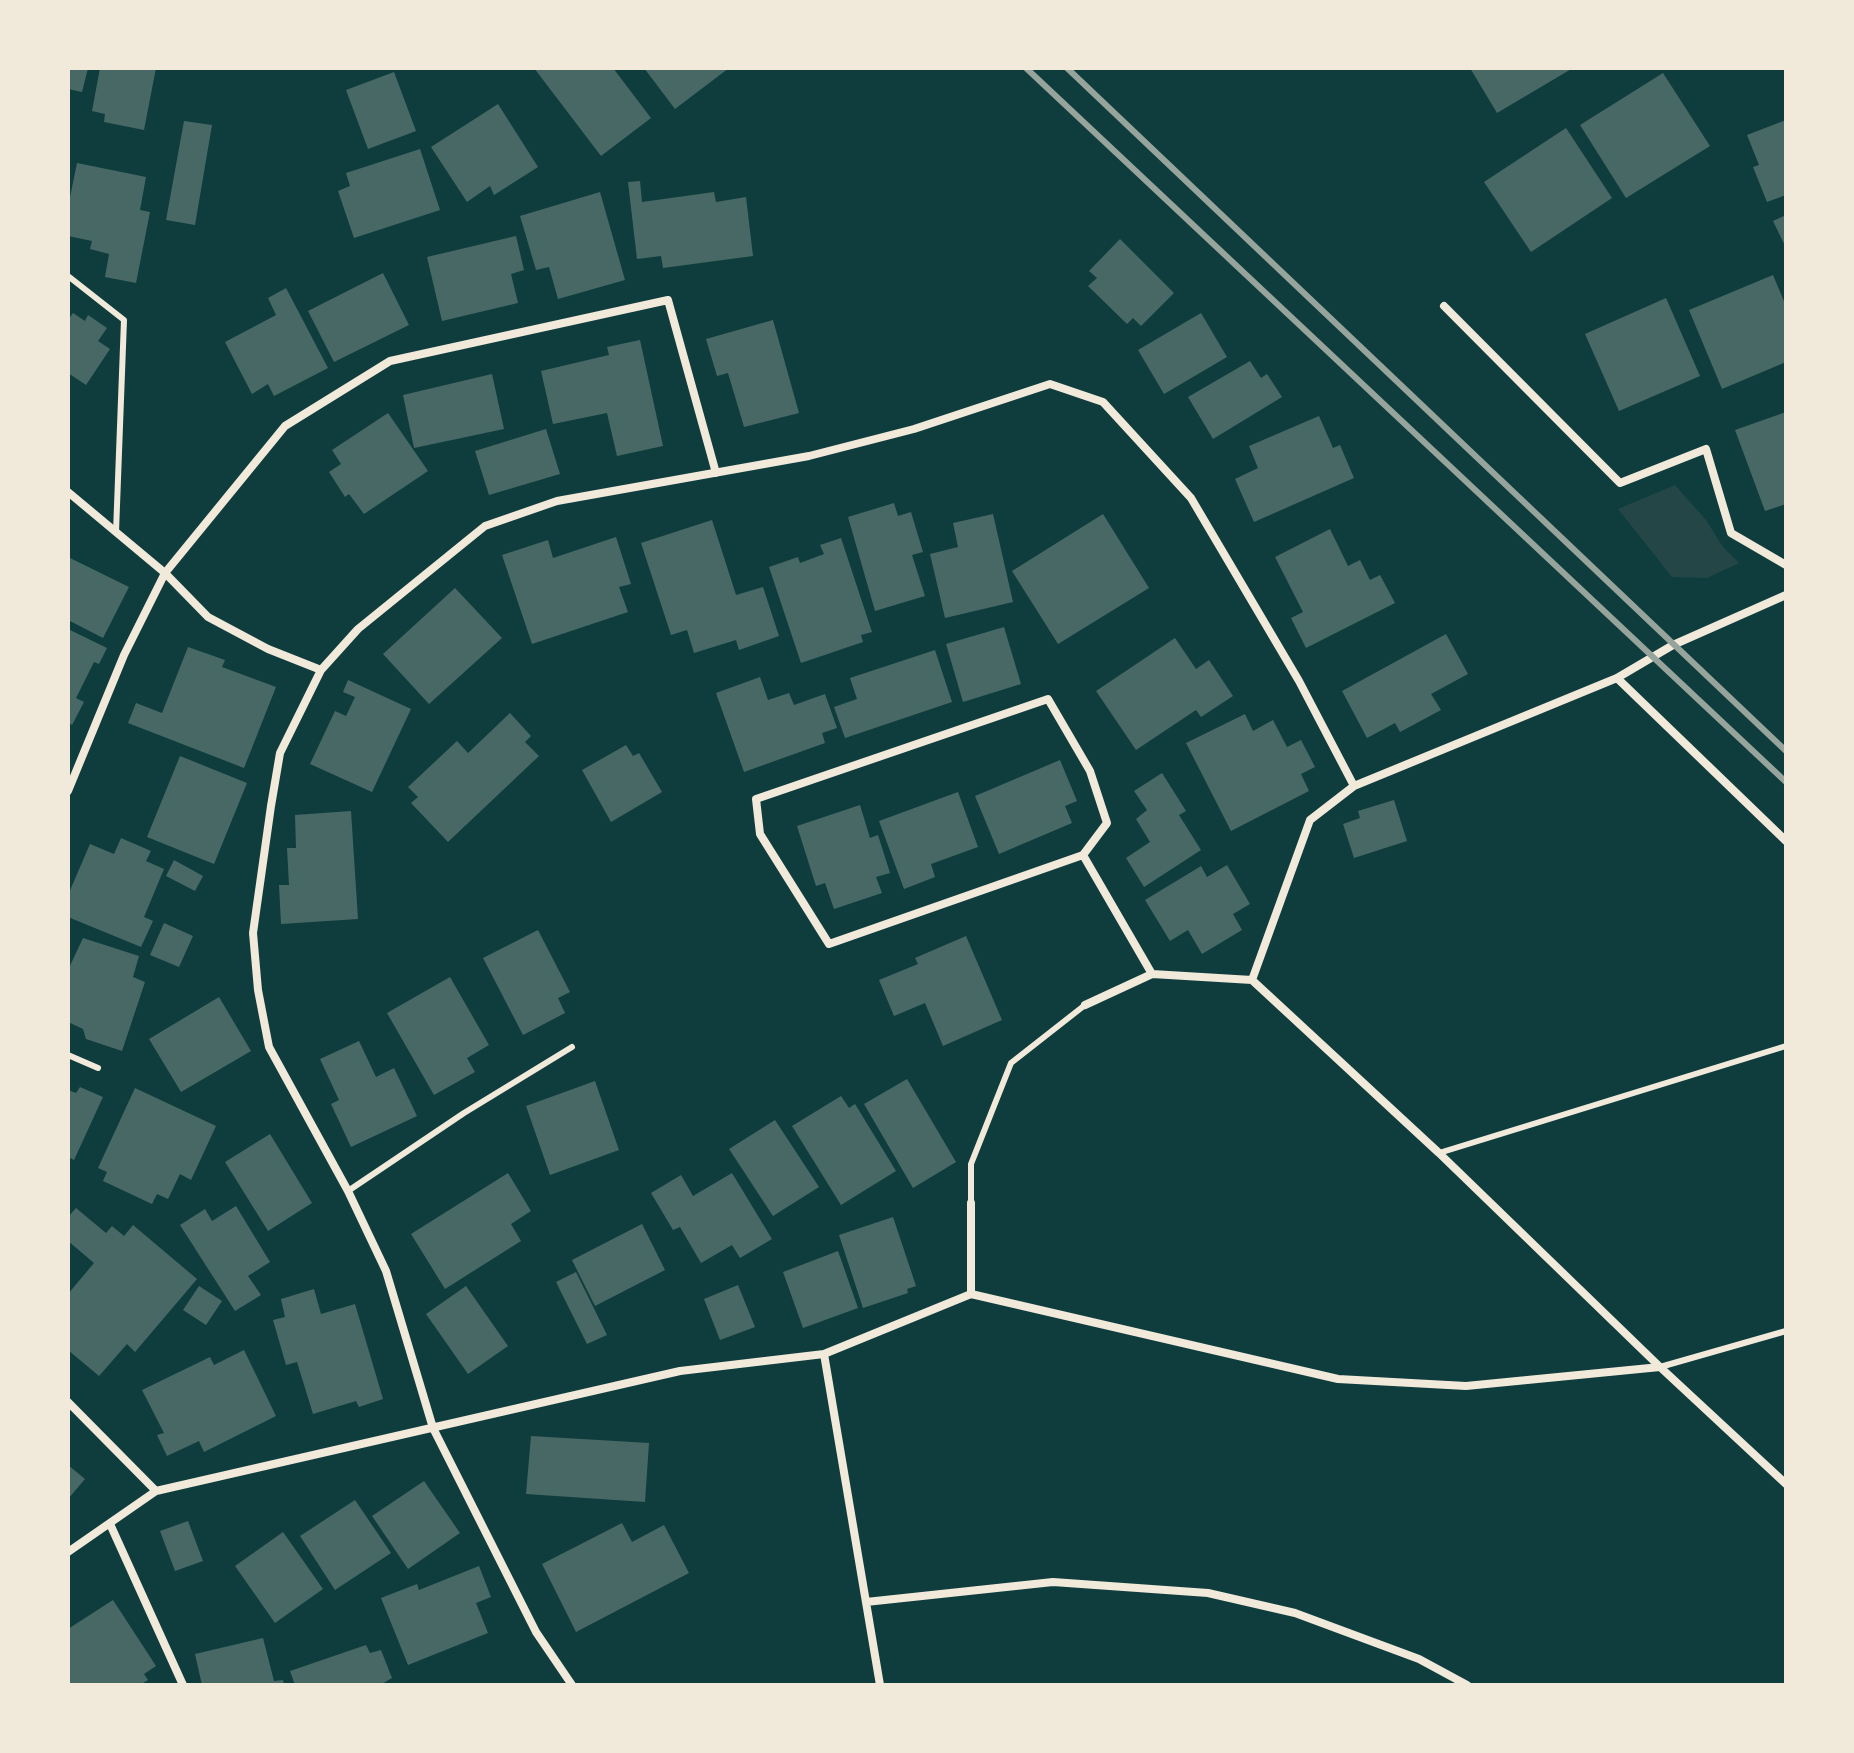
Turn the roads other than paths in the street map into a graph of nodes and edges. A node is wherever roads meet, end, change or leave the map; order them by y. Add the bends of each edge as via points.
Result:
1 (68, 276) edge
2 (1444, 306) dead end
3 (716, 473) junction
4 (68, 492) edge
5 (116, 532) junction
6 (1786, 565) edge
7 (165, 573) junction
8 (1786, 595) edge
9 (321, 670) junction
10 (1617, 678) junction
11 (1354, 786) junction
12 (68, 791) edge
13 (1786, 841) edge
14 (1083, 855) junction
15 (1152, 974) junction
16 (1252, 980) junction
17 (1085, 1005) joint
18 (1786, 1046) edge
19 (572, 1047) dead end
20 (68, 1055) edge
21 (98, 1068) dead end
22 (1439, 1153) junction
23 (348, 1191) junction
24 (971, 1203) joint
25 (971, 1294) junction
26 (1786, 1331) edge
27 (824, 1354) junction
28 (1660, 1367) junction
29 (68, 1402) edge
30 (433, 1428) junction
31 (1786, 1484) edge
32 (156, 1491) junction
33 (110, 1524) junction
34 (68, 1552) edge
35 (866, 1602) junction
36 (183, 1685) edge
37 (572, 1685) edge
38 (880, 1685) edge
39 (1467, 1685) edge

1 - 5 lane via 124,320
2 - 6 street via 1620,483 1706,449 1731,533
3 - 7 street via 668,300 390,361 285,426
3 - 9 street via 557,501 485,526 358,629
3 - 11 street via 914,429 1050,384 1103,402 1191,498
4 - 5 street
5 - 7 street
7 - 9 street via 208,617
7 - 12 street via 124,655
8 - 10 street via 1673,645
9 - 23 street via 280,753 253,933 269,1047
10 - 11 street
10 - 13 street
11 - 16 street via 1310,820
14 - 14 street via 829,944 760,834 756,799 1048,699 1090,771 1107,823
14 - 15 street
15 - 16 street
15 - 17 street
16 - 22 street
17 - 24 lane via 1011,1063 971,1164
18 - 22 lane
19 - 23 lane
20 - 21 lane
22 - 28 street
23 - 30 street via 386,1271
24 - 25 street
25 - 27 street
25 - 28 street via 1338,1379 1466,1386
26 - 28 lane
27 - 30 street via 680,1371
27 - 35 street
28 - 31 street
29 - 32 street
30 - 32 street
30 - 37 street via 536,1632
32 - 33 street
33 - 34 street
33 - 36 street
35 - 38 street
35 - 39 street via 1053,1582 1208,1593 1295,1613 1419,1659

